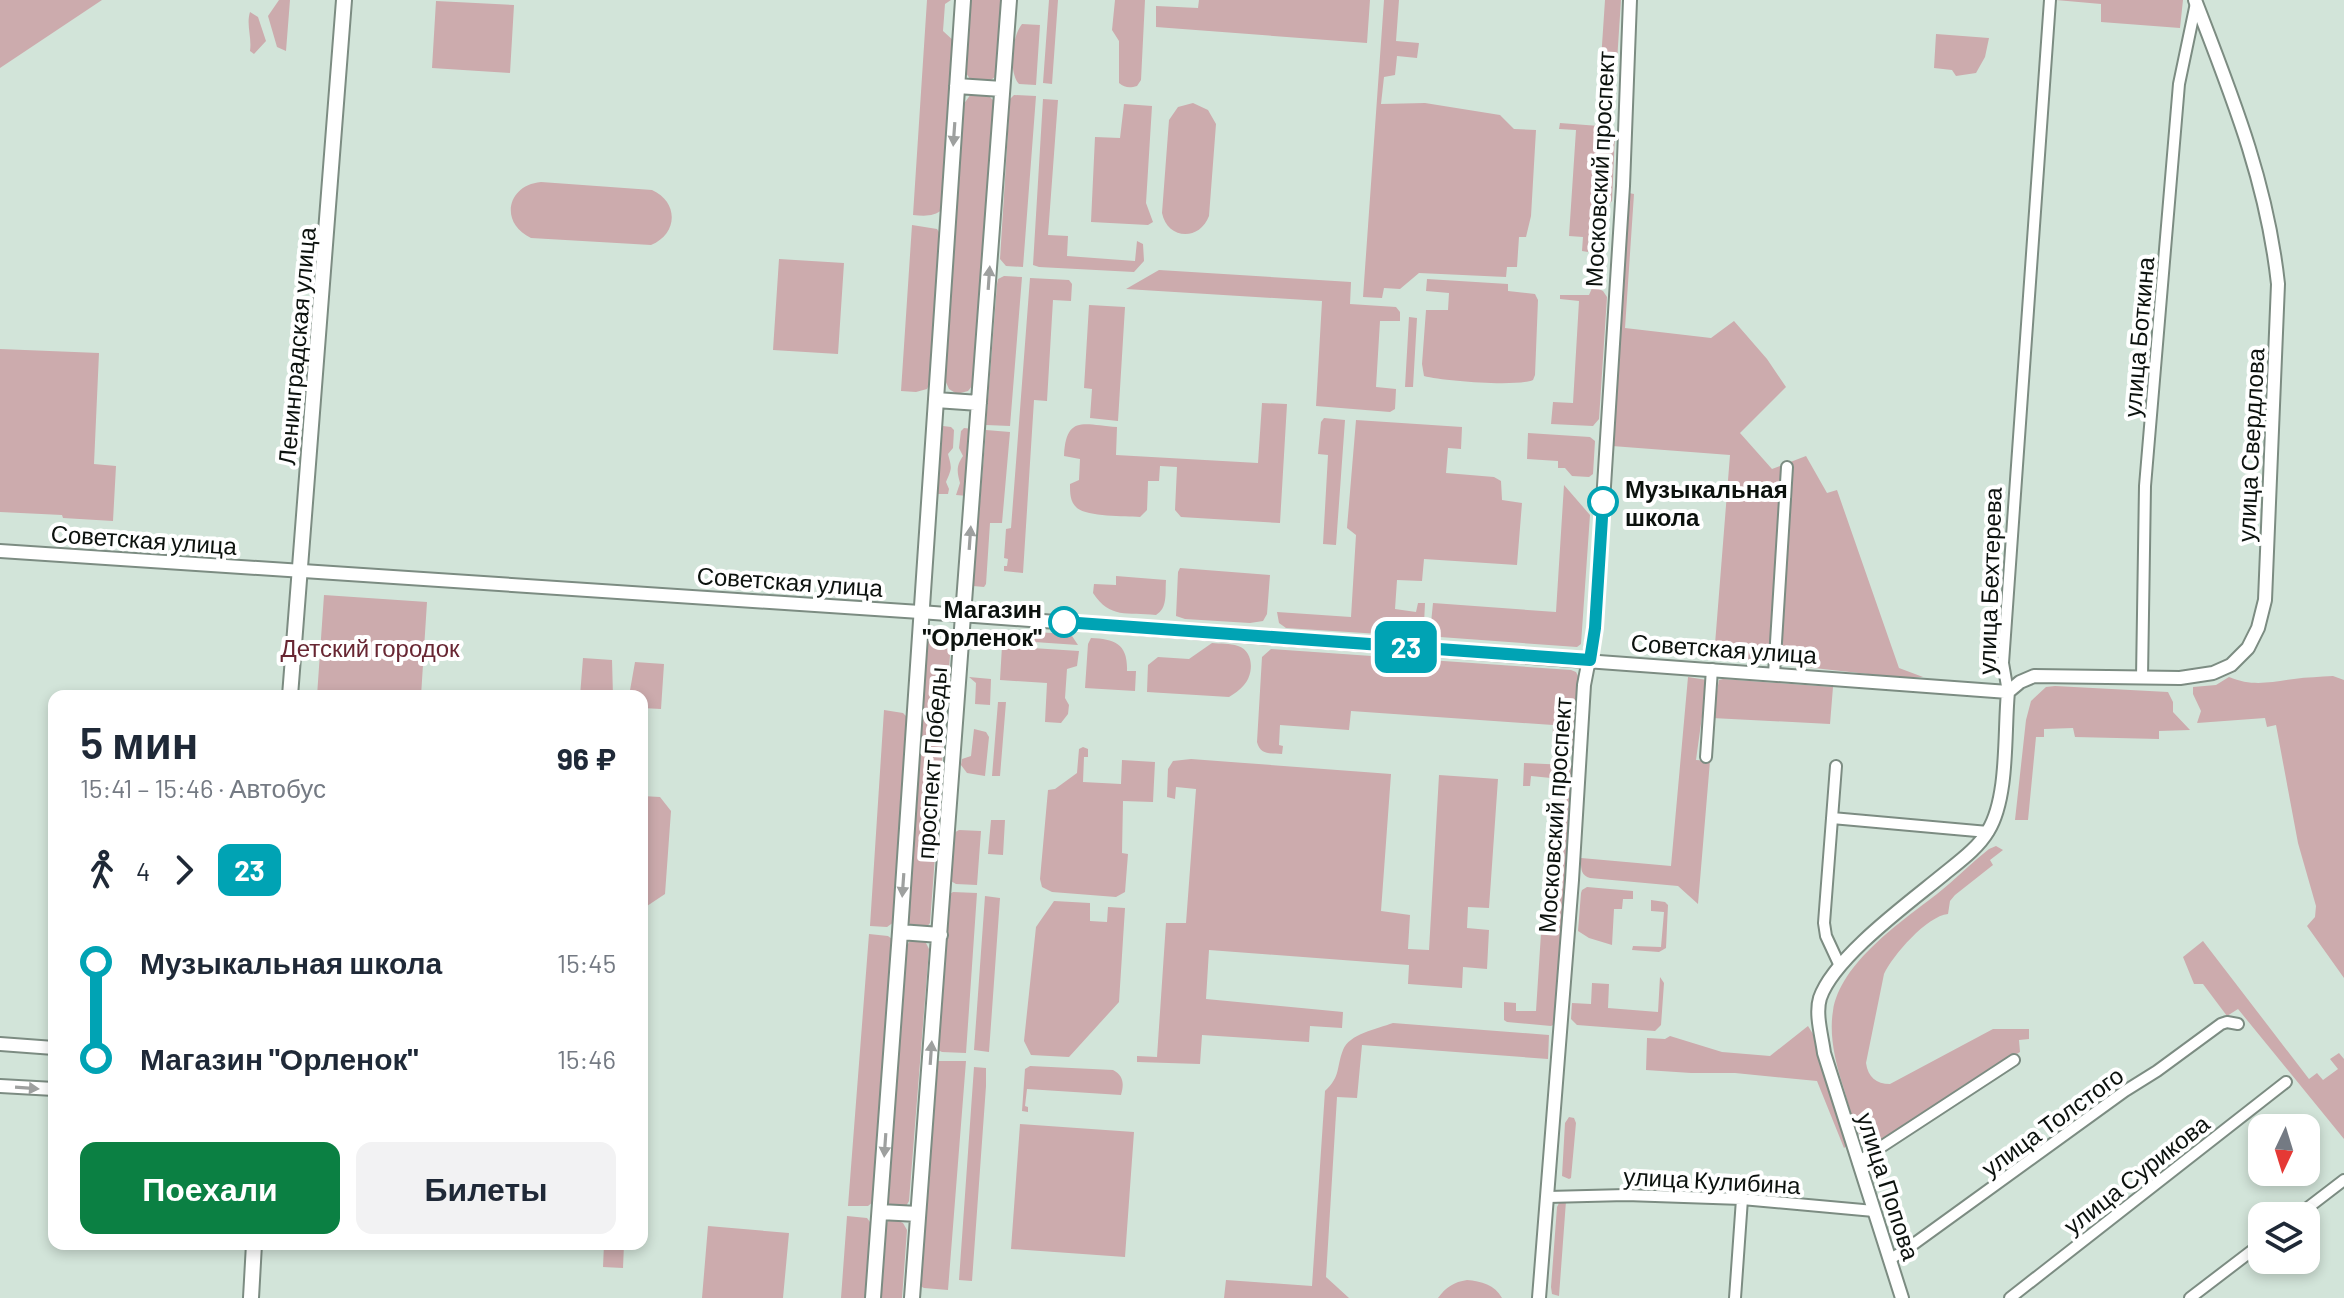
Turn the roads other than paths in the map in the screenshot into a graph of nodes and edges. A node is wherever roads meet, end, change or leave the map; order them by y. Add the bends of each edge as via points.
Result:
1 (344, 0) edge
2 (963, 0) edge
3 (1009, 0) edge
4 (1630, 0) edge
5 (2050, 0) edge
6 (2196, 1) edge
7 (957, 86) junction
8 (1002, 89) junction
9 (936, 400) junction
10 (979, 403) junction
11 (1787, 467) dead end
12 (0, 551) edge
13 (300, 571) junction
14 (920, 612) junction
15 (964, 615) junction
16 (1590, 660) junction
17 (1712, 669) junction
18 (1774, 674) junction
19 (2142, 678) junction
20 (290, 690) edge
21 (2008, 692) junction
22 (1706, 757) dead end
23 (1836, 766) dead end
24 (1832, 818) junction
25 (1988, 832) junction
26 (900, 932) junction
27 (940, 935) junction
28 (1839, 964) junction
29 (2238, 1024) dead end
30 (0, 1044) edge
31 (48, 1048) edge
32 (2014, 1060) dead end
33 (2286, 1082) dead end
34 (0, 1086) edge
35 (1834, 1088) joint
36 (48, 1089) edge
37 (1858, 1162) junction
38 (2344, 1180) edge
39 (1548, 1197) junction
40 (1742, 1199) junction
41 (2315, 1202) edge
42 (1874, 1211) junction
43 (880, 1212) junction
44 (918, 1214) junction
45 (254, 1250) edge
46 (2248, 1254) edge
47 (1890, 1259) junction
48 (251, 1298) edge
49 (873, 1298) edge
50 (912, 1298) edge
51 (1539, 1298) edge
52 (1735, 1298) edge
53 (1902, 1298) edge
54 (2010, 1298) edge
55 (2190, 1298) edge

1 - 13 main road, Ленинградская улица
2 - 7 main road, проспект Победы
3 - 8 main road, проспект Победы
4 - 16 street, Московский проспект via 1623,186
5 - 21 street, улица Бехтерева via 2003,663
6 - 19 street, улица Боткина via 2179,84 2146,471
6 - 19 street, улица Свердлова via 2242,121 2274,248 2278,321 2265,600 2248,648 2231,665 2199,676
7 - 8 main road
7 -> 9 main road, проспект Победы
10 -> 8 main road, проспект Победы
9 - 10 main road
9 - 14 main road, проспект Победы
15 -> 10 main road, проспект Победы
11 - 18 street
12 - 13 street, Советская улица
13 - 14 street, Советская улица
13 - 20 main road, Ленинградская улица
14 - 15 street, Советская улица
14 -> 26 main road, проспект Победы
15 - 16 street, Советская улица
15 - 27 main road, проспект Победы
16 - 17 street, Советская улица
16 - 39 street, Московский проспект via 1584,685
17 - 18 street, Советская улица
17 - 22 street
18 - 21 street, Советская улица
19 - 21 street, улица Свердлова via 2034,676
21 - 25 street, улица Бехтерева via 2002,778
23 - 24 street
24 - 25 street
24 - 28 street via 1824,923
25 - 28 street, улица Бехтерева
26 - 27 main road
26 -> 43 main road, проспект Победы
44 -> 27 main road, проспект Победы
28 - 35 street, улица Бехтерева via 1820,999 1819,1014
29 - 47 street, улица Толстого via 2221,1024
30 - 31 street
32 - 37 street
33 - 54 street, улица Сурикова
34 -> 36 street
35 - 37 street, улица Попова
37 - 42 street, улица Попова
38 - 41 street
39 - 40 street, улица Кулибина
39 - 51 street, Московский проспект
40 - 42 street, улица Кулибина
40 - 52 street
42 - 47 street, улица Попова
43 - 44 main road
43 - 49 main road, проспект Победы
44 - 50 main road, проспект Победы
45 - 48 main road
46 - 55 street
47 - 53 street, улица Попова

